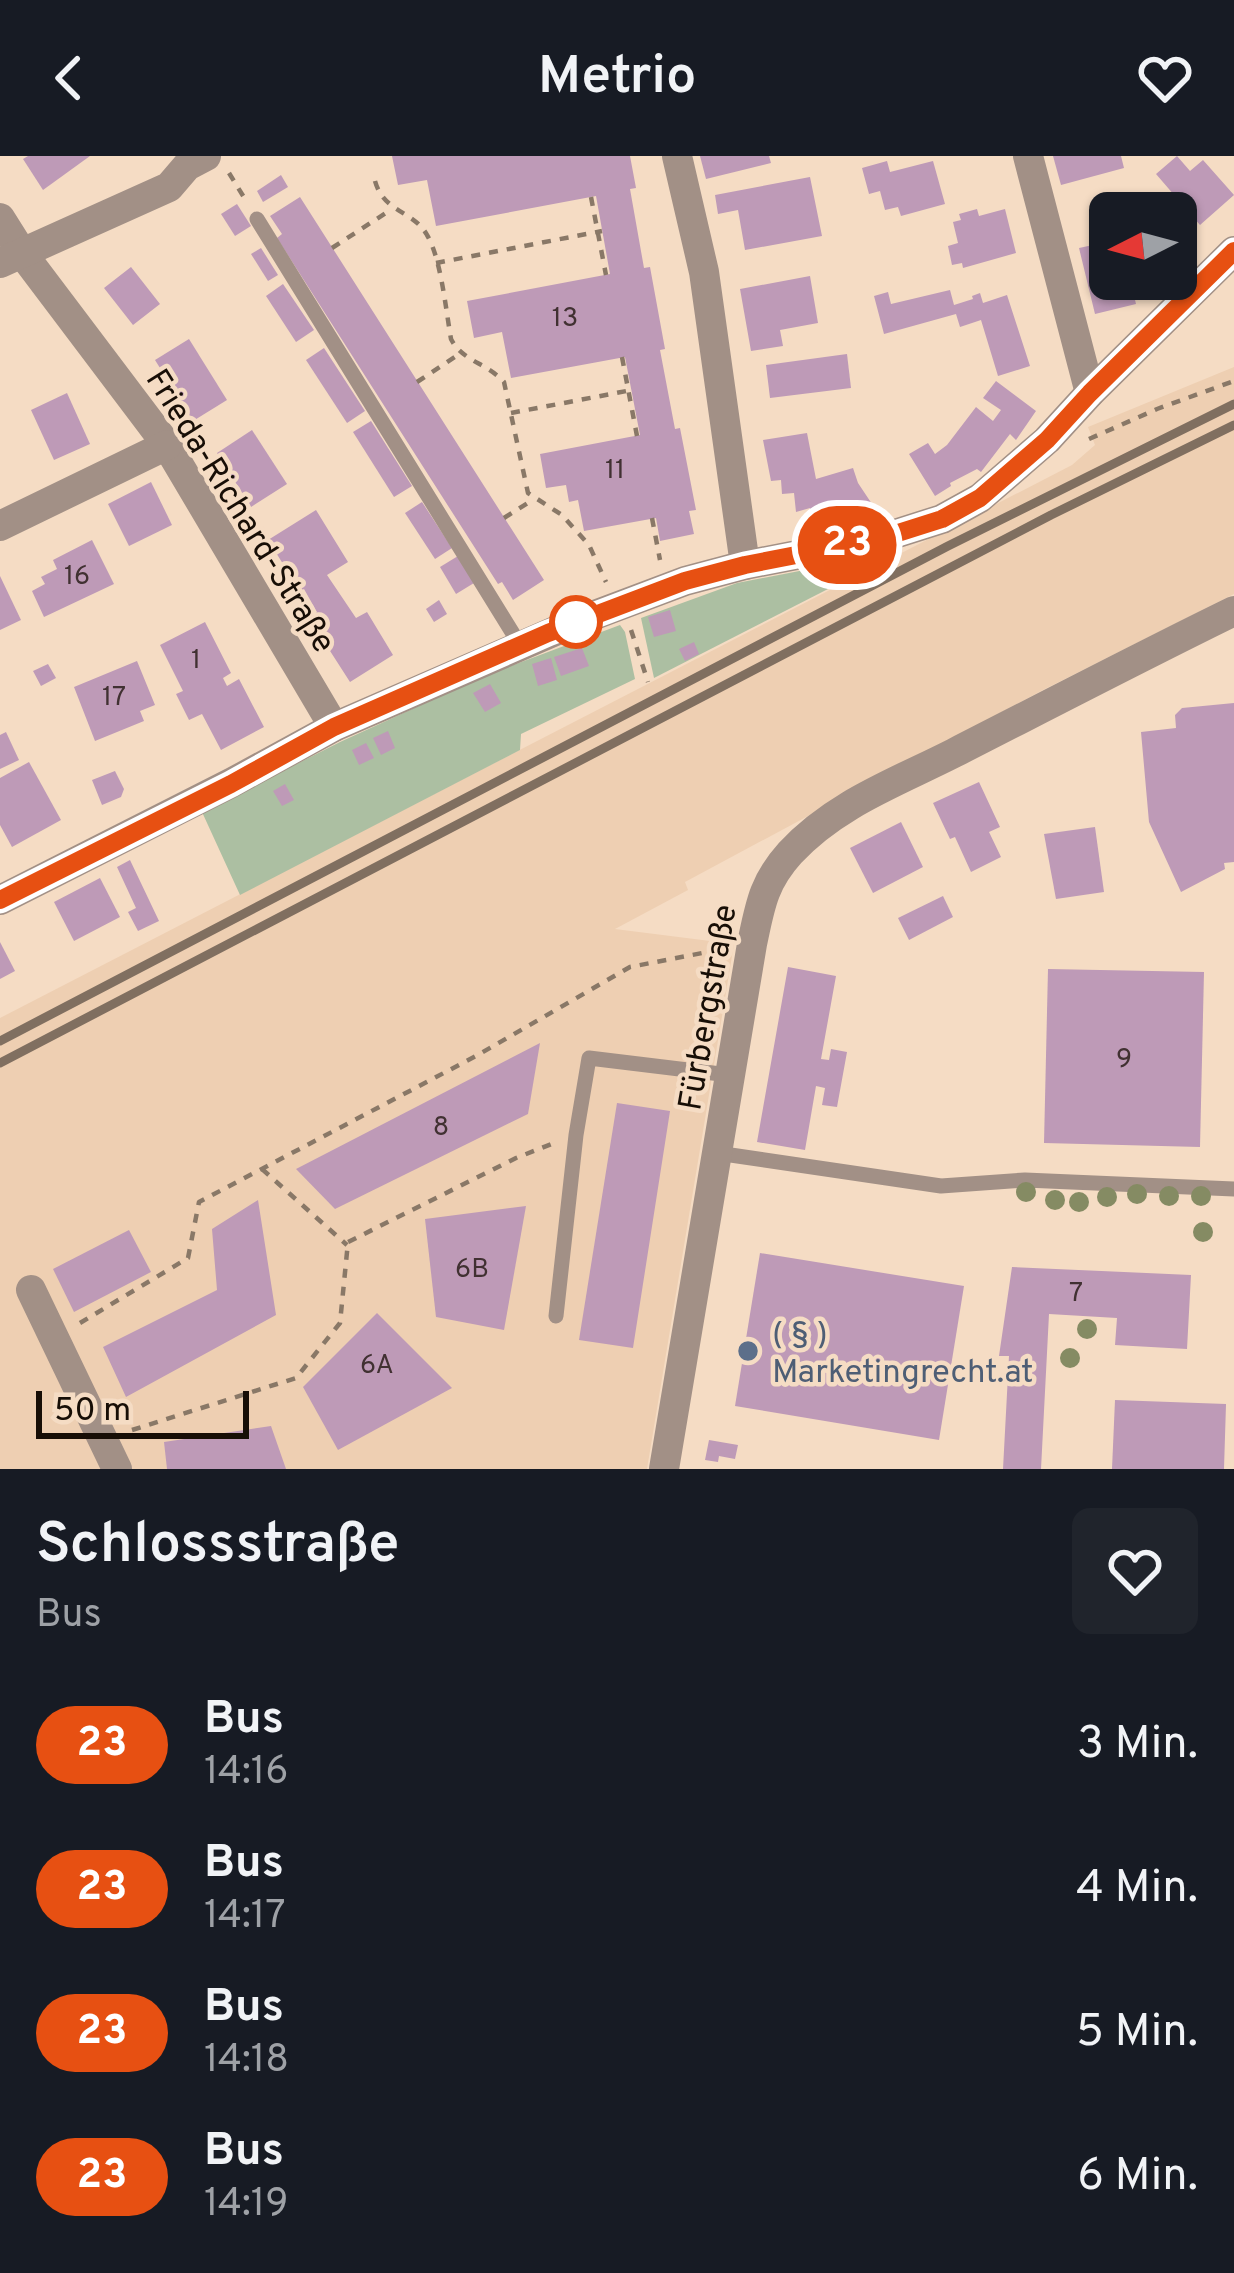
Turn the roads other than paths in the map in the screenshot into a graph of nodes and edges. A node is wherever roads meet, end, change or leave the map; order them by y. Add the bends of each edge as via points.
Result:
1 (677, 156) edge
2 (1028, 156) edge
3 (217, 164) edge
4 (0, 218) edge
5 (257, 219) road end
6 (1234, 251) edge
7 (11, 258) edge
8 (1090, 393) junction
9 (167, 445) junction
10 (0, 526) edge
11 (745, 565) junction
12 (1234, 611) edge
13 (520, 645) junction
14 (334, 727) junction
15 (0, 900) edge
16 (729, 1075) junction
17 (717, 1153) junction
18 (1234, 1189) edge
19 (31, 1290) dead end
20 (556, 1316) dead end
21 (117, 1469) edge
22 (664, 1469) edge

1 - 11 street via 704,272
2 - 8 street
3 - 7 street via 187,166 169,187
4 - 7 street, Frieda-Richard-Straße
5 - 13 lane
6 - 8 street
7 - 9 street, Frieda-Richard-Straße
8 - 11 street via 980,498 942,519
9 - 10 street
9 - 14 street, Frieda-Richard-Straße
11 - 13 street
12 - 16 street, Fürbergstraße via 834,814 787,856 764,888
13 - 14 street
14 - 15 street
16 - 17 street, Fürbergstraße
16 - 20 lane via 589,1058
17 - 18 lane via 941,1186 1025,1180
17 - 22 street, Fürbergstraße
19 - 21 street

